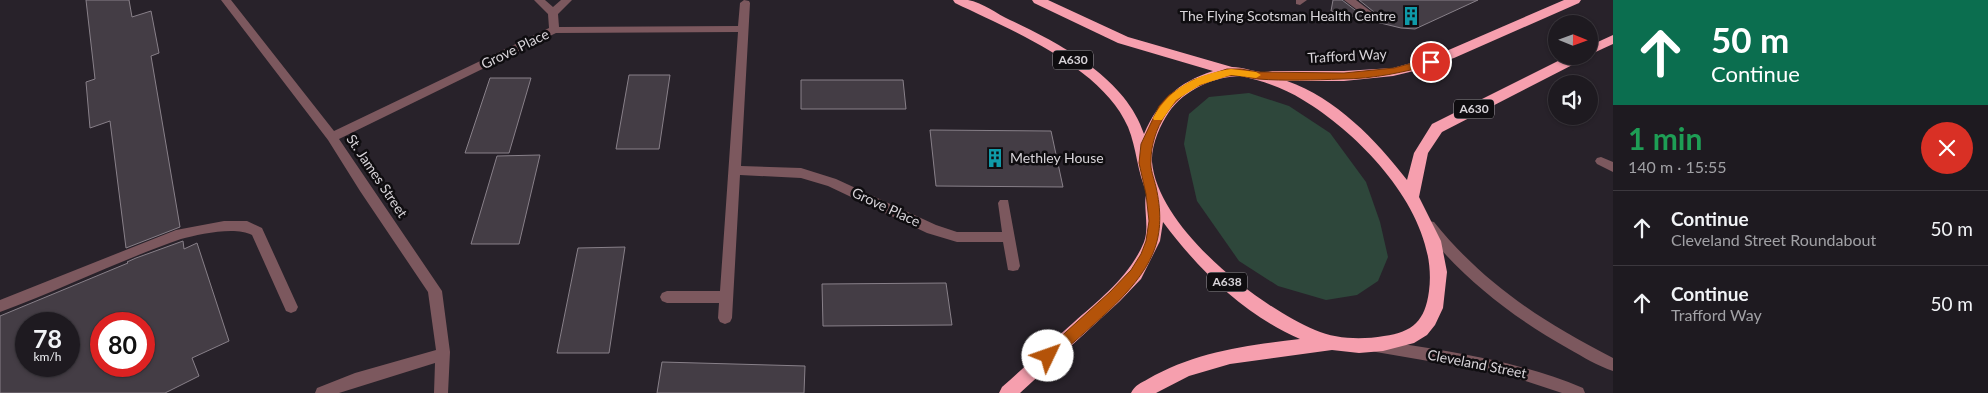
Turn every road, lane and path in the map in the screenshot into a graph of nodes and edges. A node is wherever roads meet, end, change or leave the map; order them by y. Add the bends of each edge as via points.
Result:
1 (226, 0) edge
2 (539, 0) edge
3 (567, 0) edge
4 (959, 0) edge
5 (1038, 0) edge
6 (1349, 0) edge
7 (1575, 0) edge
8 (745, 3) dead end
9 (553, 13) junction
10 (1368, 13) dead end
11 (554, 30) junction
12 (744, 30) junction
13 (1613, 39) edge
14 (1598, 46) edge
15 (1560, 65) edge
16 (1231, 72) junction
17 (1258, 75) junction
18 (332, 137) junction
19 (1601, 161) dead end
20 (1145, 163) junction
21 (1613, 167) edge
22 (734, 170) junction
23 (1150, 183) junction
24 (1412, 197) junction
25 (1004, 203) dead end
26 (1428, 224) junction
27 (1009, 237) junction
28 (1013, 266) dead end
29 (667, 297) dead end
30 (726, 298) junction
31 (0, 306) edge
32 (291, 308) dead end
33 (725, 318) dead end
34 (1336, 344) junction
35 (1373, 346) junction
36 (443, 354) junction
37 (1613, 365) edge
38 (322, 393) edge
39 (441, 393) edge
40 (1008, 393) edge
41 (1141, 393) edge
42 (1578, 393) edge

1 - 18 street, St. James Street
2 - 9 street
3 - 9 street
4 - 20 highway, A630 via 1063,53 1094,74 1131,119
5 - 16 highway via 1123,40
6 - 10 street
7 - 17 highway, Trafford Way via 1440,58 1394,72 1322,77
8 - 12 street
9 - 11 street
11 - 12 street, Grove Place
11 - 18 street, Grove Place
12 - 22 street
13 - 14 highway
15 - 24 highway, A630 via 1437,128 1424,143 1418,157
16 - 17 highway, A638
16 - 20 highway, A638 via 1206,78 1164,106 1146,144
17 - 24 highway, A638 via 1299,91 1345,123 1370,146
18 - 36 street, St. James Street via 435,291
19 - 21 street
20 - 23 highway, A638
22 - 27 street, Grove Place via 801,173 832,182 932,229 957,237
22 - 30 street
23 - 34 highway, A638 via 1176,230 1223,278 1276,319 1319,340
23 - 40 highway, A638 via 1155,221 1152,241 1135,274
24 - 26 highway, A638
25 - 27 street
26 - 35 highway, A638 via 1439,276 1436,302 1428,324 1403,340
26 - 37 street via 1464,265 1512,308 1561,339
27 - 28 street
29 - 30 street
30 - 33 street
31 - 32 street via 181,234 224,226 247,226 257,232
34 - 35 highway, A638
34 - 41 highway, A638 via 1265,350 1213,359 1170,375
35 - 42 street, Cleveland Street via 1471,360 1518,371
36 - 38 street
36 - 39 street, St. James Street

